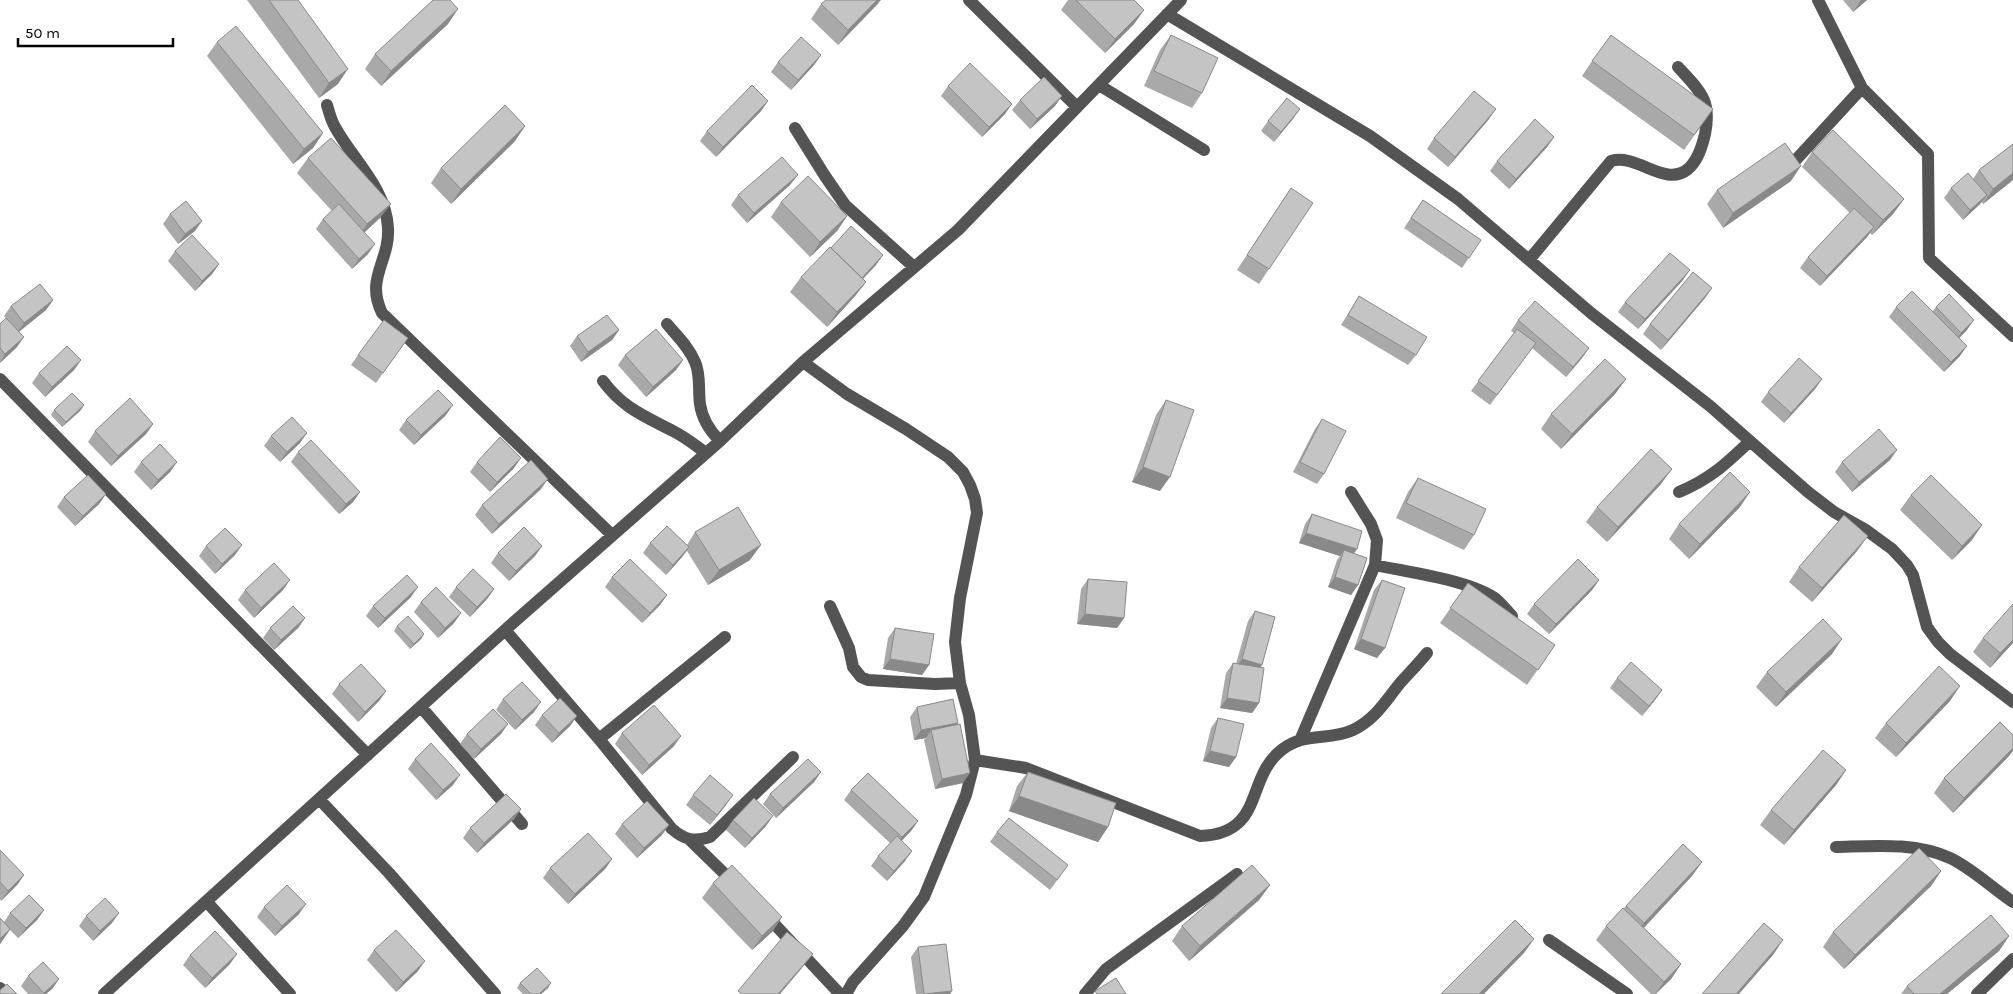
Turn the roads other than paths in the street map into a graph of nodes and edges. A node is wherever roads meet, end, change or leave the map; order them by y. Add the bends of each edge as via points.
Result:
1 (969, 0) edge
2 (1181, 0) edge
3 (1818, 0) edge
4 (1167, 14) junction
5 (1678, 67) dead end
6 (1099, 85) junction
7 (1862, 88) junction
8 (327, 105) dead end
9 (1077, 107) junction
10 (795, 128) dead end
11 (1204, 150) dead end
12 (1793, 163) edge
13 (1530, 260) junction
14 (914, 267) junction
15 (667, 324) dead end
16 (2013, 336) edge
17 (804, 362) junction
18 (0, 379) edge
19 (603, 381) dead end
20 (720, 441) junction
21 (1750, 441) junction
22 (706, 453) junction
23 (1350, 492) dead end
24 (1679, 492) dead end
25 (612, 535) junction
26 (1375, 565) junction
27 (830, 606) dead end
28 (1512, 616) edge
29 (505, 630) junction
30 (725, 638) dead end
31 (1427, 653) dead end
32 (960, 683) junction
33 (2013, 702) edge
34 (421, 706) junction
35 (1302, 738) junction
36 (600, 739) junction
37 (368, 755) junction
38 (793, 757) dead end
39 (975, 760) junction
40 (319, 799) junction
41 (522, 824) dead end
42 (690, 840) junction
43 (1836, 847) dead end
44 (1238, 874) edge
45 (743, 892) edge
46 (207, 902) junction
47 (2013, 902) edge
48 (756, 905) edge
49 (1549, 940) dead end
50 (2013, 959) edge
51 (0, 988) edge
52 (6, 994) edge
53 (104, 994) edge
54 (290, 994) edge
55 (495, 994) edge
56 (840, 994) edge
57 (846, 994) edge
58 (1085, 994) edge
59 (1627, 994) edge
60 (1977, 994) edge

1 - 9 street
2 - 4 street
3 - 7 street
4 - 6 street
4 - 13 street via 1370,136 1458,199
5 - 13 street via 1702,93 1708,118 1699,154 1690,167 1678,175 1627,159 1611,161
6 - 9 street
6 - 11 street
7 - 12 street
7 - 16 street via 1928,154 1929,258
8 - 25 street via 334,126 378,192 385,211 388,240 375,293 382,313
9 - 14 street via 958,230
10 - 14 street via 845,205
13 - 21 street
14 - 17 street
15 - 20 street via 689,350 695,363 700,406 709,430
17 - 20 street
17 - 32 street via 847,394 948,457 963,472 970,485 977,513 955,642
18 - 37 street
19 - 22 street via 627,407
20 - 22 street
21 - 24 street via 1716,473
21 - 33 street via 1814,497 1892,549 1913,575 1927,627 1938,642
22 - 25 street
23 - 26 street via 1372,524 1377,540
25 - 29 street
26 - 28 street via 1449,580 1486,594
26 - 35 street
27 - 32 street via 846,640 853,666 861,677 934,684
29 - 34 street
29 - 36 street
30 - 36 street
31 - 35 street via 1368,722 1351,731
32 - 39 street via 969,714
34 - 37 street
34 - 41 street
35 - 39 street via 1272,759 1240,820 1229,830 1215,835 1200,836 1026,768
36 - 42 street via 672,829
37 - 40 street
38 - 42 street via 710,837
39 - 57 street via 966,795 924,897
40 - 46 street
40 - 55 street
42 - 45 street
43 - 47 street via 1923,848 1951,858
44 - 58 street via 1106,969
46 - 53 street
46 - 54 street
48 - 56 street
49 - 59 street
50 - 60 street
51 - 52 street

